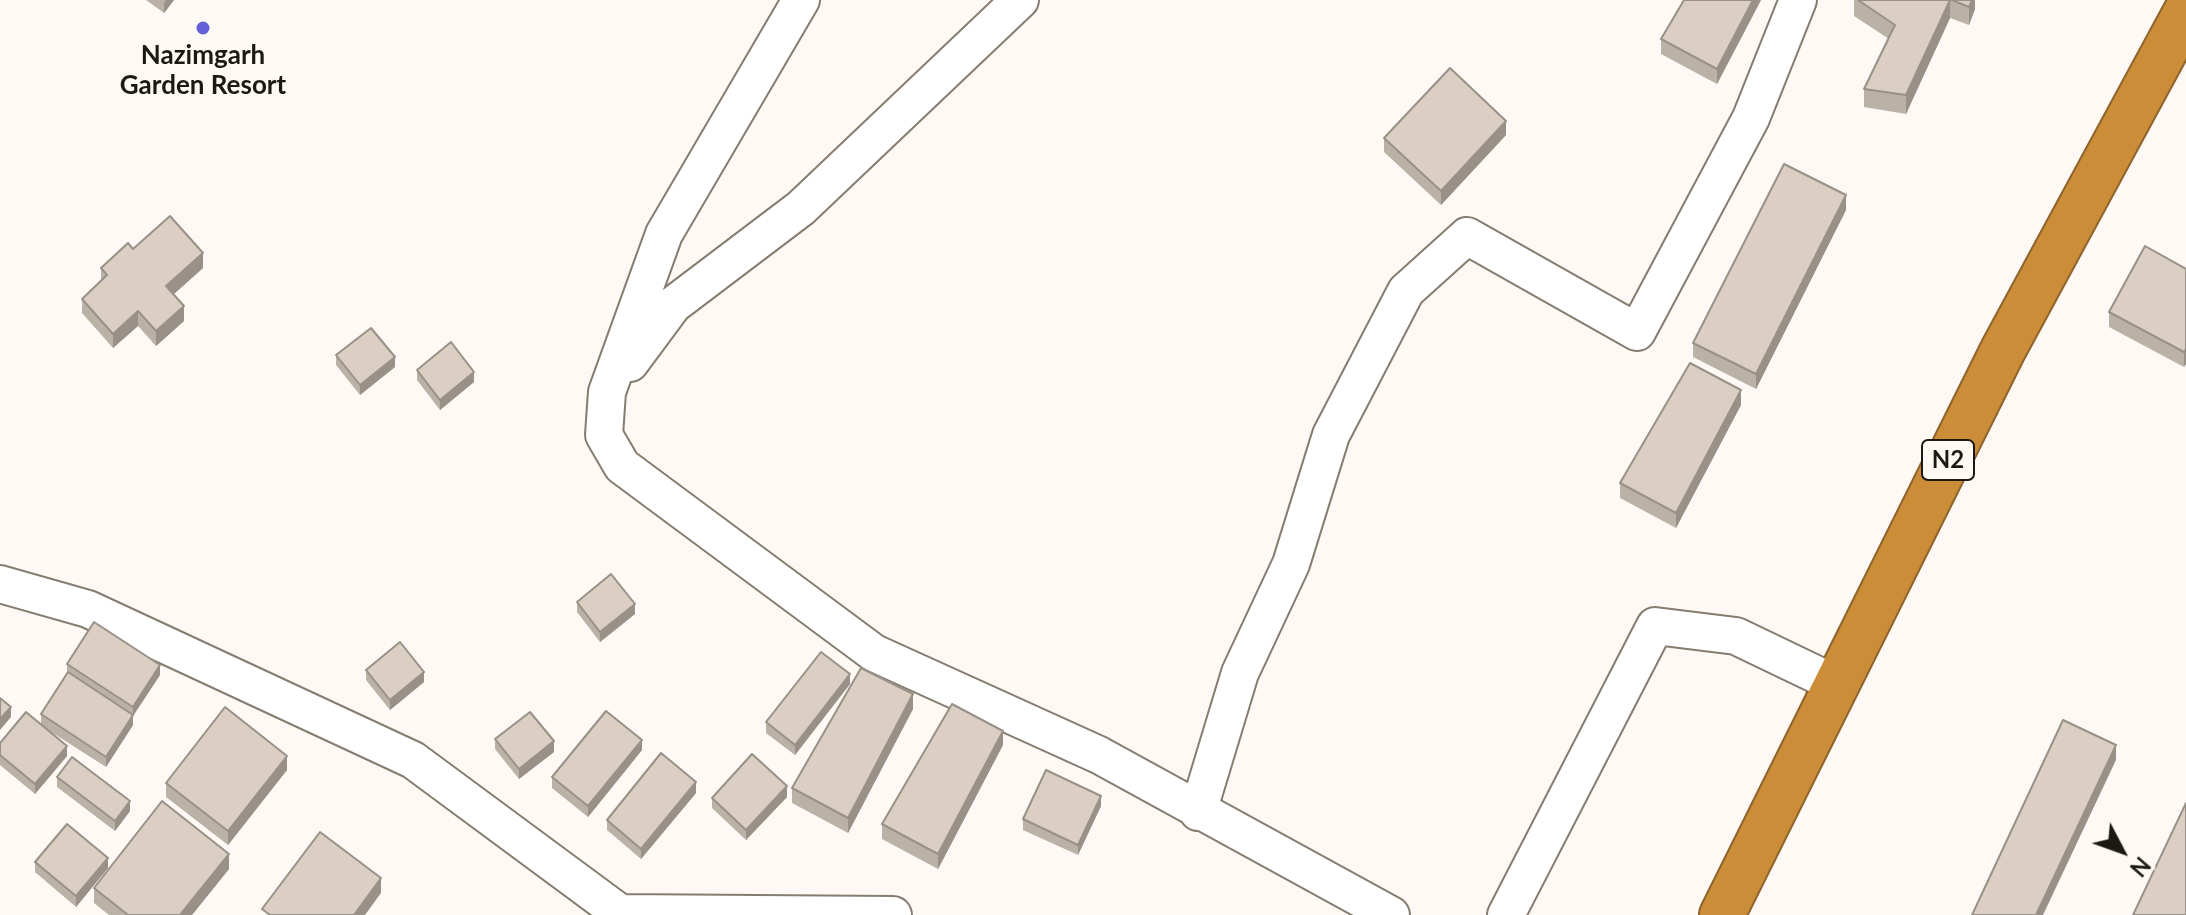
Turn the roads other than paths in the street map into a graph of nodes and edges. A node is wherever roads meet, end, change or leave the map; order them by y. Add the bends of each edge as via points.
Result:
1 (801, 0) edge
2 (1020, 0) edge
3 (1798, 0) edge
4 (2186, 12) edge
5 (607, 392) junction
6 (0, 584) edge
7 (1836, 684) junction
8 (1198, 812) junction
9 (893, 915) edge
10 (1391, 915) edge
11 (1506, 915) edge
12 (1722, 915) edge

1 - 5 street via 664,234
2 - 5 street via 801,208 673,305
3 - 8 street via 1751,118 1637,332 1467,236 1406,291 1331,435 1291,564 1240,673
4 - 7 highway, N2 via 2003,350
5 - 8 street via 604,435 622,466 874,653 1099,755
6 - 9 street via 88,609 413,760 620,913
7 - 11 street via 1736,636 1655,626
7 - 12 highway, N2
8 - 10 street

